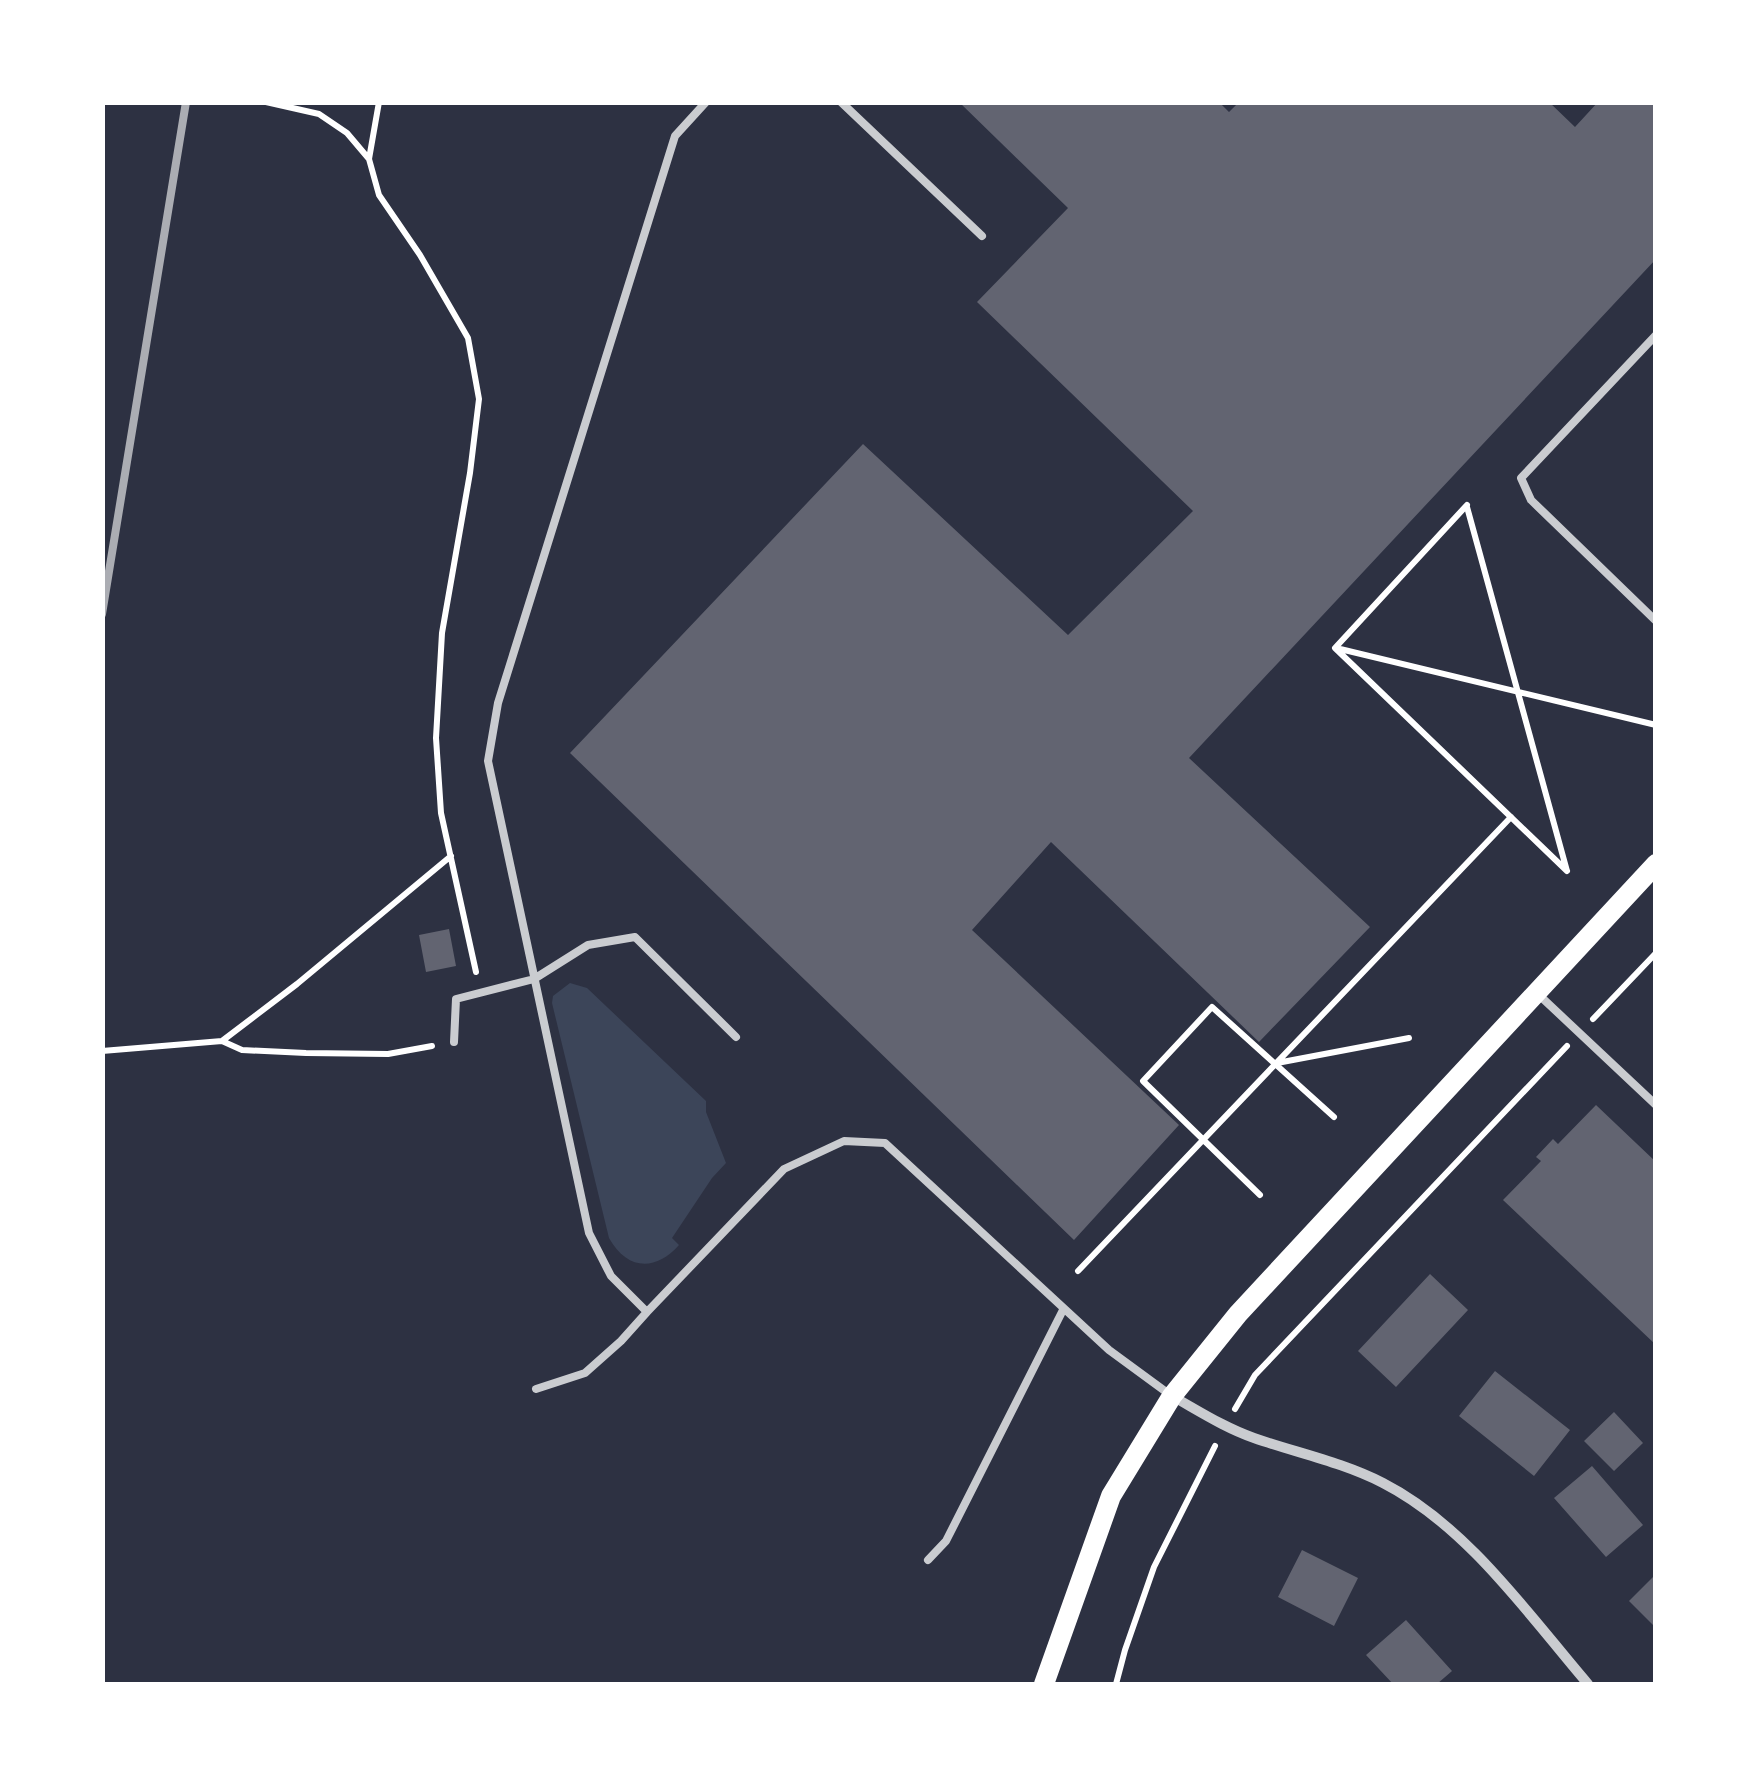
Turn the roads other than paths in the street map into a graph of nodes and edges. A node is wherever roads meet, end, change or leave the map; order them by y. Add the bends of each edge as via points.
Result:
1 (706, 102) edge
2 (841, 102) edge
3 (982, 236) dead end
4 (1656, 335) edge
5 (1656, 621) edge
6 (1656, 864) edge
7 (534, 979) junction
8 (1536, 992) junction
9 (736, 1037) dead end
10 (454, 1042) road end
11 (1656, 1106) edge
12 (1063, 1310) junction
13 (647, 1312) junction
14 (536, 1389) dead end
15 (1172, 1396) junction
16 (928, 1560) dead end
17 (1044, 1684) edge
18 (1588, 1684) edge

1 - 7 lane via 675,136 498,703 488,762
2 - 3 lane
4 - 5 lane via 1521,478 1530,500
6 - 8 main road
7 - 9 lane via 588,945 635,937
7 - 10 lane via 456,999
7 - 13 lane via 589,1234 611,1276
8 - 11 lane
8 - 15 main road via 1238,1314
12 - 13 lane via 886,1143 844,1141 784,1169
12 - 15 lane
12 - 16 lane via 946,1541
13 - 14 lane via 586,1372
15 - 17 main road via 1110,1496
15 - 18 street via 1252,1437 1356,1470 1427,1509 1476,1554

